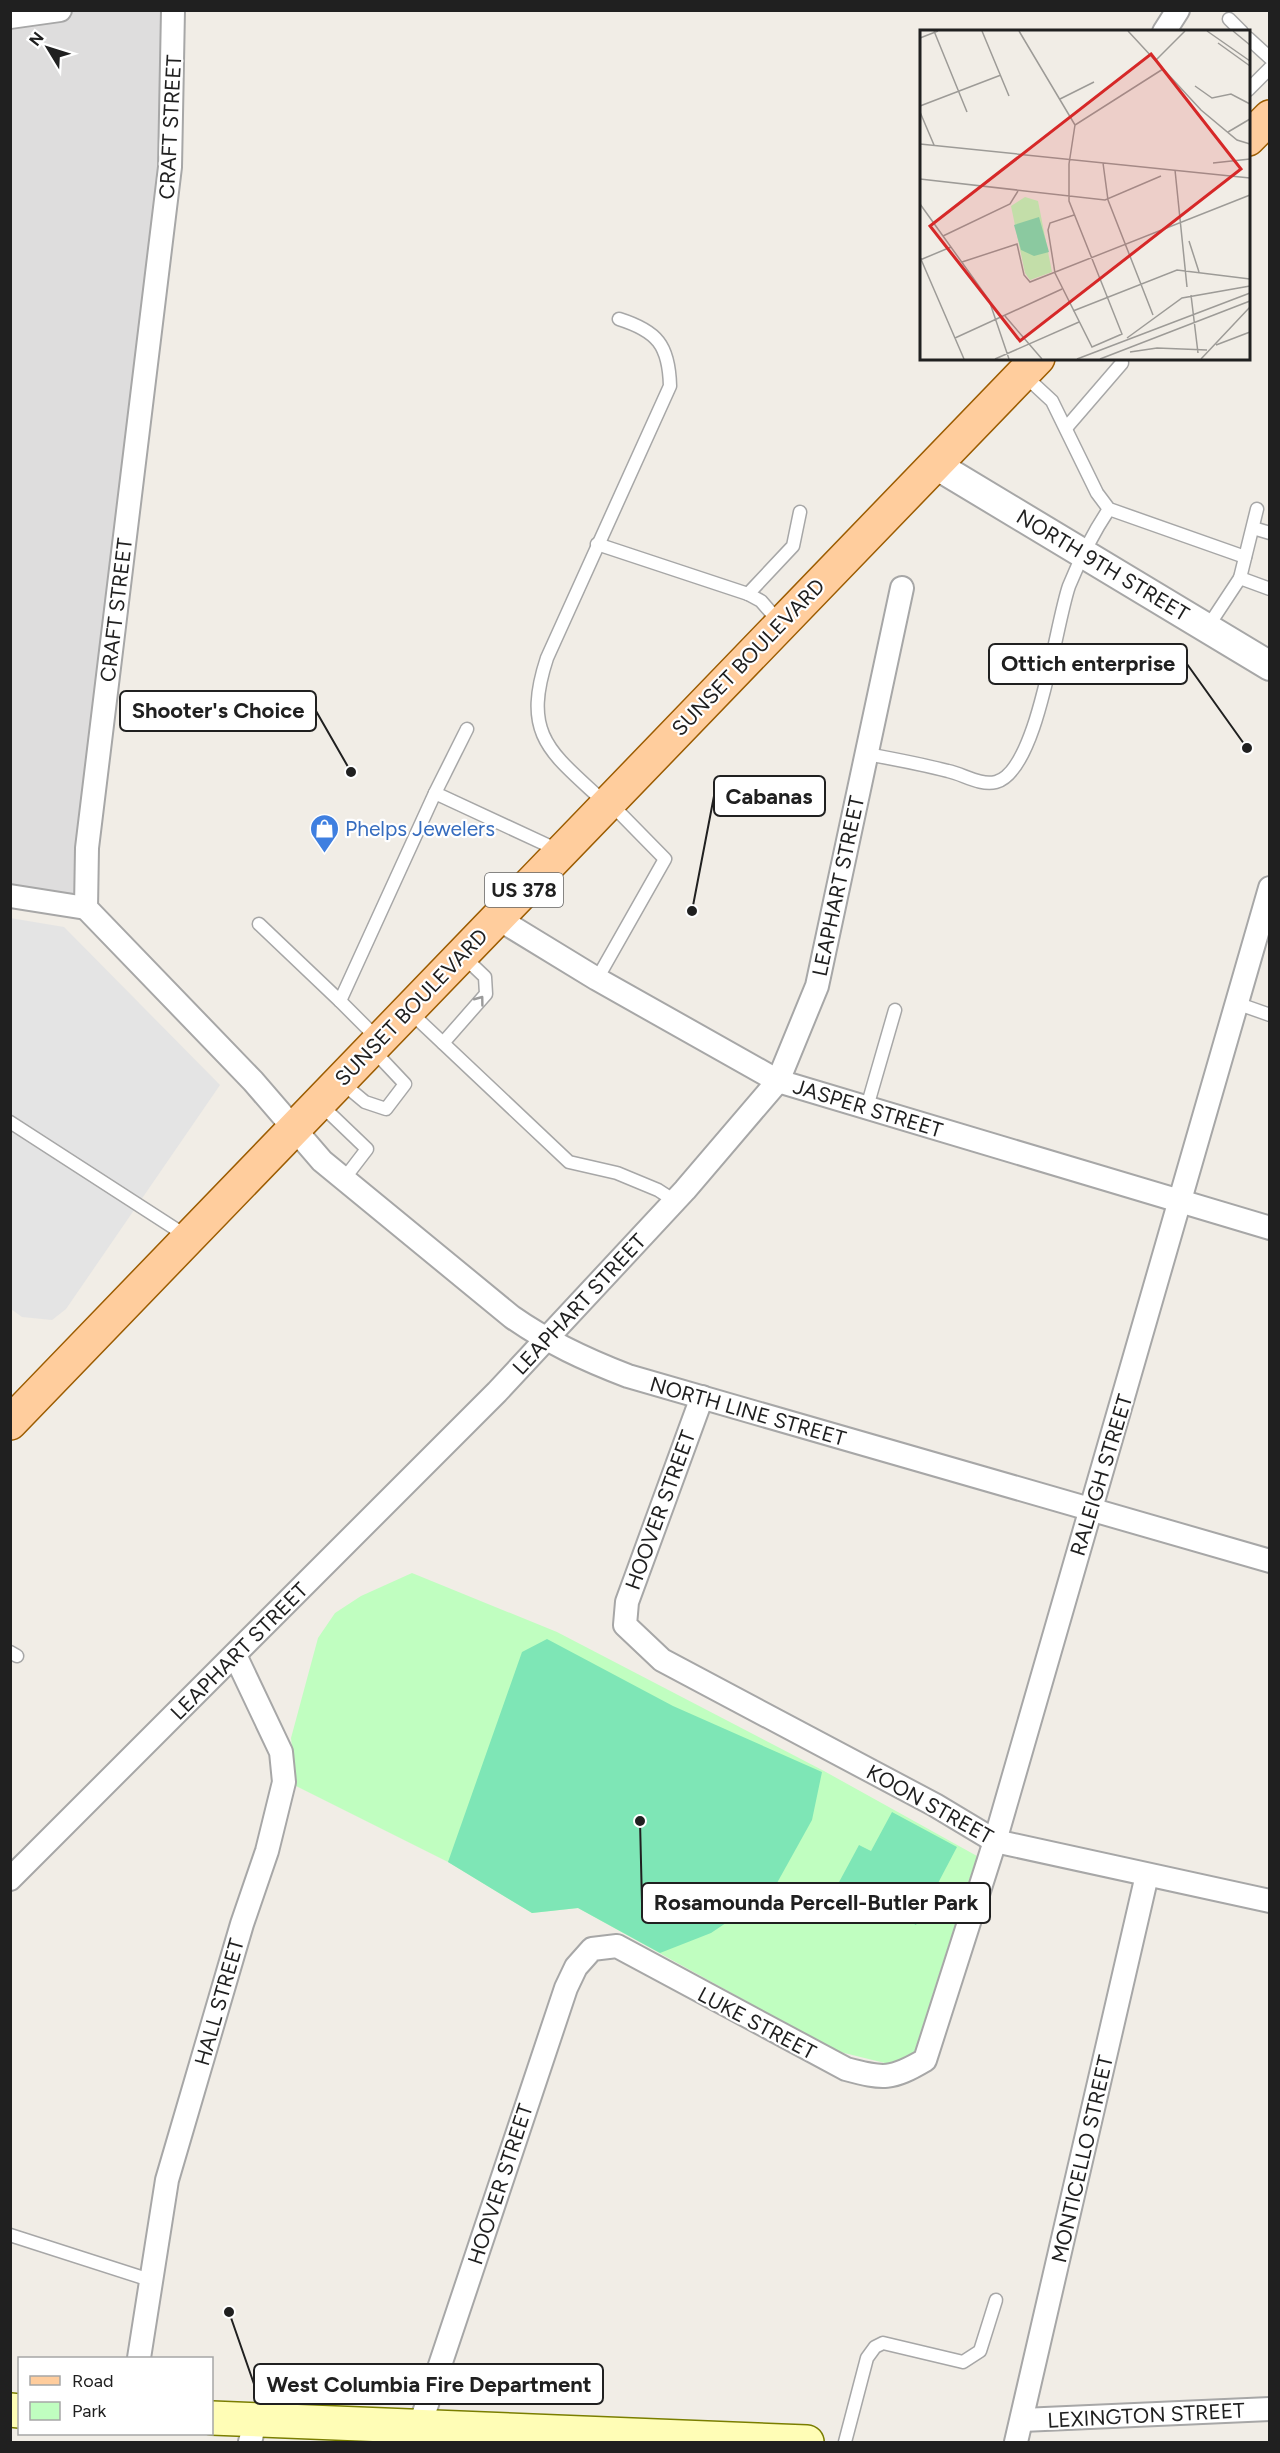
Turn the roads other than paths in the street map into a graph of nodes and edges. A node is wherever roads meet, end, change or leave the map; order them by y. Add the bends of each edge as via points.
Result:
1 (60, 10) edge
2 (173, 10) edge
3 (1178, 10) edge
4 (10, 17) edge
5 (1229, 19) dead end
6 (1165, 30) edge
7 (1240, 30) edge
8 (1250, 40) edge
9 (1269, 58) edge
10 (1269, 68) edge
11 (1250, 88) edge
12 (1269, 117) edge
13 (1250, 137) edge
14 (619, 319) dead end
15 (1122, 363) dead end
16 (1030, 366) edge
17 (1066, 428) junction
18 (936, 465) junction
19 (1109, 509) junction
20 (1257, 509) dead end
21 (800, 512) dead end
22 (1253, 528) junction
23 (1269, 533) edge
24 (597, 544) junction
25 (1083, 554) junction
26 (1245, 557) junction
27 (1240, 578) junction
28 (902, 588) dead end
29 (1269, 589) edge
30 (748, 594) junction
31 (781, 624) junction
32 (1207, 628) junction
33 (1269, 666) edge
34 (467, 729) dead end
35 (867, 754) junction
36 (435, 793) junction
37 (608, 803) junction
38 (561, 851) junction
39 (1269, 888) edge
40 (10, 896) edge
41 (86, 908) junction
42 (497, 918) junction
43 (259, 924) dead end
44 (462, 954) junction
45 (597, 979) junction
46 (340, 1001) junction
47 (1236, 1004) junction
48 (895, 1010) dead end
49 (408, 1011) junction
50 (1269, 1016) edge
51 (443, 1043) junction
52 (375, 1045) junction
53 (778, 1081) junction
54 (329, 1092) junction
55 (867, 1107) junction
56 (10, 1122) edge
57 (295, 1129) junction
58 (344, 1179) junction
59 (675, 1201) junction
60 (1180, 1202) junction
61 (1269, 1228) edge
62 (189, 1238) junction
63 (544, 1339) junction
64 (702, 1397) junction
65 (10, 1423) edge
66 (1089, 1509) junction
67 (1269, 1561) edge
68 (625, 1625) joint
69 (235, 1655) junction
70 (995, 1841) junction
71 (1147, 1875) junction
72 (10, 1880) edge
73 (1269, 1901) edge
74 (592, 1949) joint
75 (925, 2060) joint
76 (10, 2235) edge
77 (153, 2281) junction
78 (996, 2300) dead end
79 (139, 2357) edge
80 (1269, 2409) edge
81 (213, 2418) edge
82 (1022, 2420) junction
83 (420, 2425) junction
84 (253, 2431) edge
85 (807, 2442) edge
86 (845, 2442) edge
87 (1016, 2442) edge

1 - 4 street
2 - 41 street, CRAFT STREET via 170,167 87,848
3 - 6 street
5 - 7 lane
8 - 9 lane
10 - 11 lane
12 - 13 main road
14 - 24 lane via 645,328 661,344 670,363 670,386
15 - 17 lane
16 - 17 lane
16 - 18 main road, SUNSET BOULEVARD / US 378
17 - 19 lane via 1097,493
18 - 25 street, NORTH 9TH STREET
18 - 31 main road, SUNSET BOULEVARD / US 378
19 - 25 lane
19 - 26 lane
20 - 22 lane
21 - 30 lane via 793,546
22 - 23 lane
22 - 26 lane
24 - 30 lane
24 - 37 lane via 547,658 538,685 536,710 539,731 550,750
25 - 32 street, NORTH 9TH STREET
25 - 35 lane via 1059,618 1054,654 1034,724 1019,762 1008,777 988,783 947,770
26 - 27 lane
27 - 29 lane
27 - 32 lane
28 - 35 street, LEAPHART STREET
30 - 31 lane via 761,601
31 - 37 main road, SUNSET BOULEVARD / US 378
32 - 33 street, NORTH 9TH STREET
34 - 36 lane
35 - 53 street, LEAPHART STREET via 817,986
36 - 38 lane
36 - 46 lane
37 - 38 main road, SUNSET BOULEVARD / US 378
37 - 45 lane via 665,859
38 - 42 main road, SUNSET BOULEVARD / US 378
39 - 47 street, RALEIGH STREET
40 - 41 street
41 - 57 street
42 - 44 main road, SUNSET BOULEVARD / US 378
42 - 45 street, JASPER STREET
43 - 46 lane
44 - 49 main road, SUNSET BOULEVARD / US 378
51 -> 44 lane via 486,994 485,977
45 - 53 street, JASPER STREET
46 - 52 lane
47 - 50 lane
47 - 60 street, RALEIGH STREET
48 - 55 lane
49 - 51 lane
49 - 52 main road, SUNSET BOULEVARD / US 378
51 - 59 lane via 569,1162 617,1173
52 - 54 main road, SUNSET BOULEVARD / US 378
52 - 54 lane via 405,1084 386,1109
53 - 55 street, JASPER STREET
53 - 59 street, LEAPHART STREET
54 - 57 main road, SUNSET BOULEVARD / US 378
54 - 58 lane via 367,1149
55 - 60 street, JASPER STREET
56 - 62 lane
57 - 58 street, NORTH LINE STREET via 322,1161
57 - 62 main road, SUNSET BOULEVARD / US 378
58 - 63 street, NORTH LINE STREET
59 - 63 street, LEAPHART STREET
60 - 61 street, JASPER STREET
60 - 66 street, RALEIGH STREET
62 - 65 main road, SUNSET BOULEVARD / US 378
63 - 64 street, NORTH LINE STREET via 628,1376
63 - 69 street, LEAPHART STREET via 497,1392
64 - 66 street, NORTH LINE STREET
64 - 68 street, HOOVER STREET via 627,1602
66 - 67 street, NORTH LINE STREET
66 - 70 street, RALEIGH STREET
68 - 70 street, KOON STREET via 662,1660 935,1804
69 - 72 street, LEAPHART STREET
69 - 77 street, HALL STREET via 281,1752 284,1782 267,1851 167,2180
70 - 71 street, KOON STREET
70 - 75 street, RALEIGH STREET
71 - 73 street, KOON STREET
71 - 82 street, MONTICELLO STREET
74 - 75 street, LUKE STREET via 617,1946 846,2069 874,2077 898,2076
74 - 83 street, HOOVER STREET via 576,1967 566,1988
76 - 77 lane
77 - 79 street, HALL STREET
78 - 86 lane via 980,2351 963,2362 883,2343 875,2347 867,2358
80 - 82 street, LEXINGTON STREET
81 - 84 main road
82 - 87 street, MONTICELLO STREET
83 - 84 main road
83 - 85 main road

